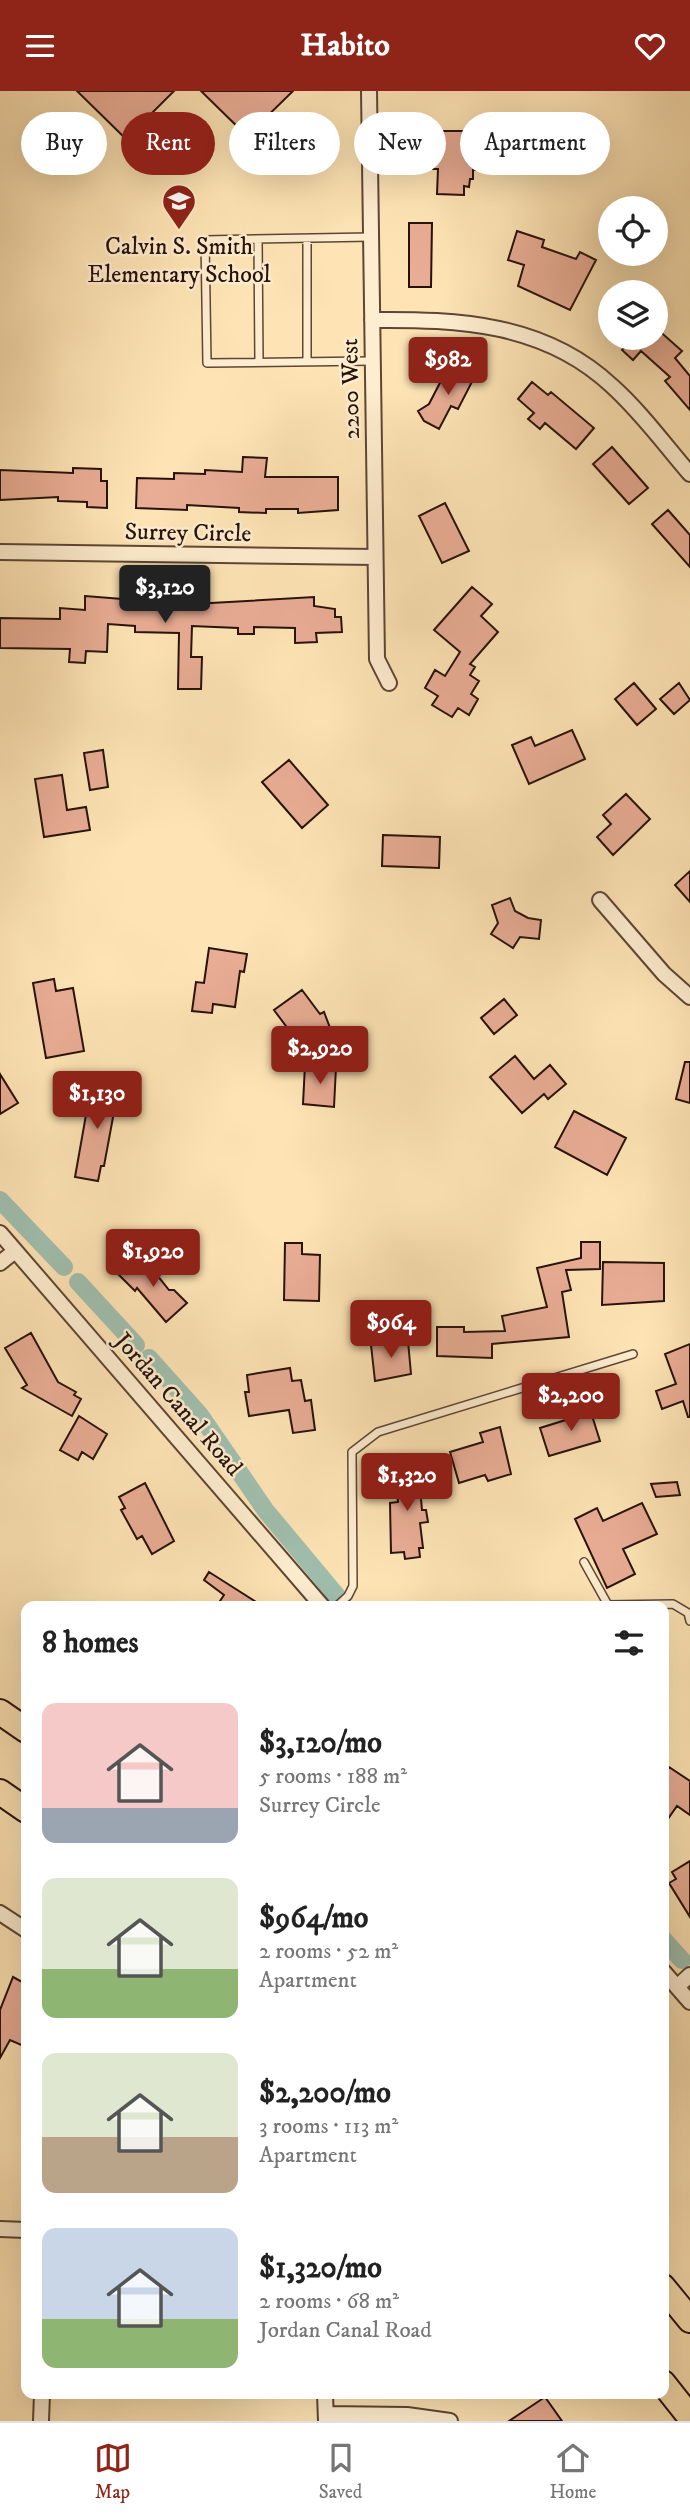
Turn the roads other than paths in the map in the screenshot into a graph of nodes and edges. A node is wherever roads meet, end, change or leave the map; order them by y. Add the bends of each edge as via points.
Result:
1 (369, 91) edge
2 (371, 237) junction
3 (258, 239) junction
4 (307, 239) junction
5 (372, 320) junction
6 (372, 361) junction
7 (258, 362) junction
8 (307, 362) junction
9 (690, 474) edge
10 (0, 552) edge
11 (375, 557) junction
12 (389, 683) dead end
13 (600, 901) dead end
14 (690, 997) edge
15 (0, 1233) edge
16 (15, 1251) junction
17 (0, 1263) edge
18 (633, 1354) dead end
19 (584, 1562) dead end
20 (318, 1601) edge
21 (343, 1601) edge
22 (606, 1601) edge
23 (669, 1604) edge
24 (690, 1621) edge
25 (0, 1712) edge
26 (21, 1727) edge
27 (0, 1792) edge
28 (21, 1806) edge
29 (1, 1914) edge
30 (21, 1927) edge
31 (690, 1975) edge
32 (669, 1978) edge
33 (677, 1987) junction
34 (690, 2002) edge
35 (0, 2229) edge
36 (21, 2230) edge
37 (669, 2295) edge
38 (690, 2321) edge
39 (669, 2391) edge
40 (42, 2399) edge
41 (325, 2399) edge
42 (690, 2417) edge
43 (326, 2418) edge
44 (41, 2421) edge
45 (450, 2421) edge

1 - 2 street, 2200 West
2 - 4 lane
2 - 5 street, 2200 West
3 - 4 lane
3 - 7 lane
3 - 7 lane via 205,240 207,363
4 - 8 lane
5 - 6 street, 2200 West
5 - 9 street via 480,323 550,345 613,386
6 - 8 lane
6 - 11 street, 2200 West
7 - 8 lane
10 - 11 street, Surrey Circle
11 - 12 street, 2200 West via 377,659
13 - 14 street
15 - 16 street, Jordan Canal Road
16 - 17 street
16 - 20 street, Jordan Canal Road
18 - 21 lane via 378,1432 352,1452 353,1586
19 - 22 lane
23 - 24 lane via 688,1613
25 - 26 highway
27 - 28 highway
29 - 30 street
31 - 33 street
32 - 33 street
33 - 34 street
35 - 36 street
37 - 38 highway
39 - 42 highway
40 - 44 street
41 - 43 street
43 - 45 street via 420,2416

